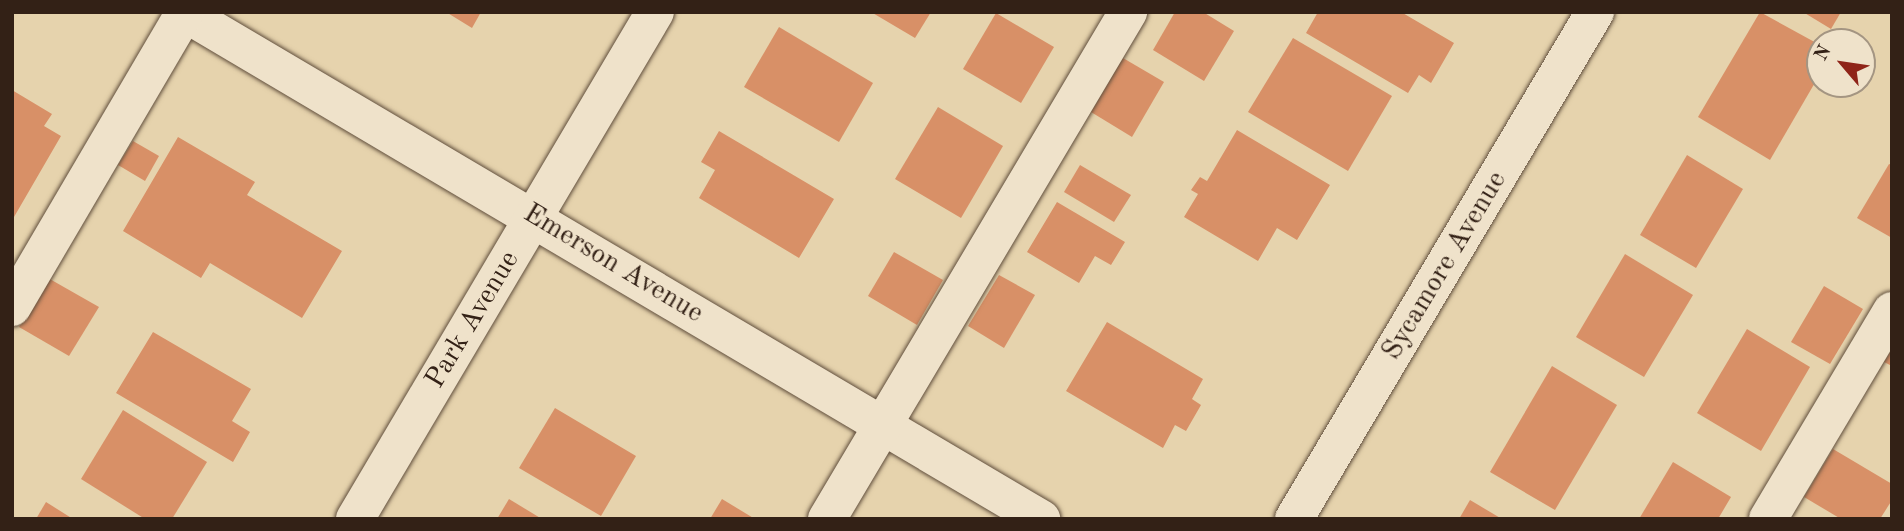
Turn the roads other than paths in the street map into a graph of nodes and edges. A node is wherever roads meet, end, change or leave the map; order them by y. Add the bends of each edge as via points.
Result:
1 (655, 12) edge
2 (1128, 12) edge
3 (1595, 12) edge
4 (184, 13) edge
5 (533, 217) junction
6 (12, 307) edge
7 (1892, 311) edge
8 (883, 425) junction
9 (355, 519) edge
10 (827, 519) edge
11 (1041, 519) edge
12 (1294, 519) edge
13 (1768, 519) edge

1 - 5 street, Park Avenue
2 - 8 street
3 - 12 street, Sycamore Avenue
4 - 5 street, Emerson Avenue
4 - 6 street
5 - 8 street, Emerson Avenue
5 - 9 street, Park Avenue
7 - 13 street
8 - 10 street
8 - 11 street, Emerson Avenue

